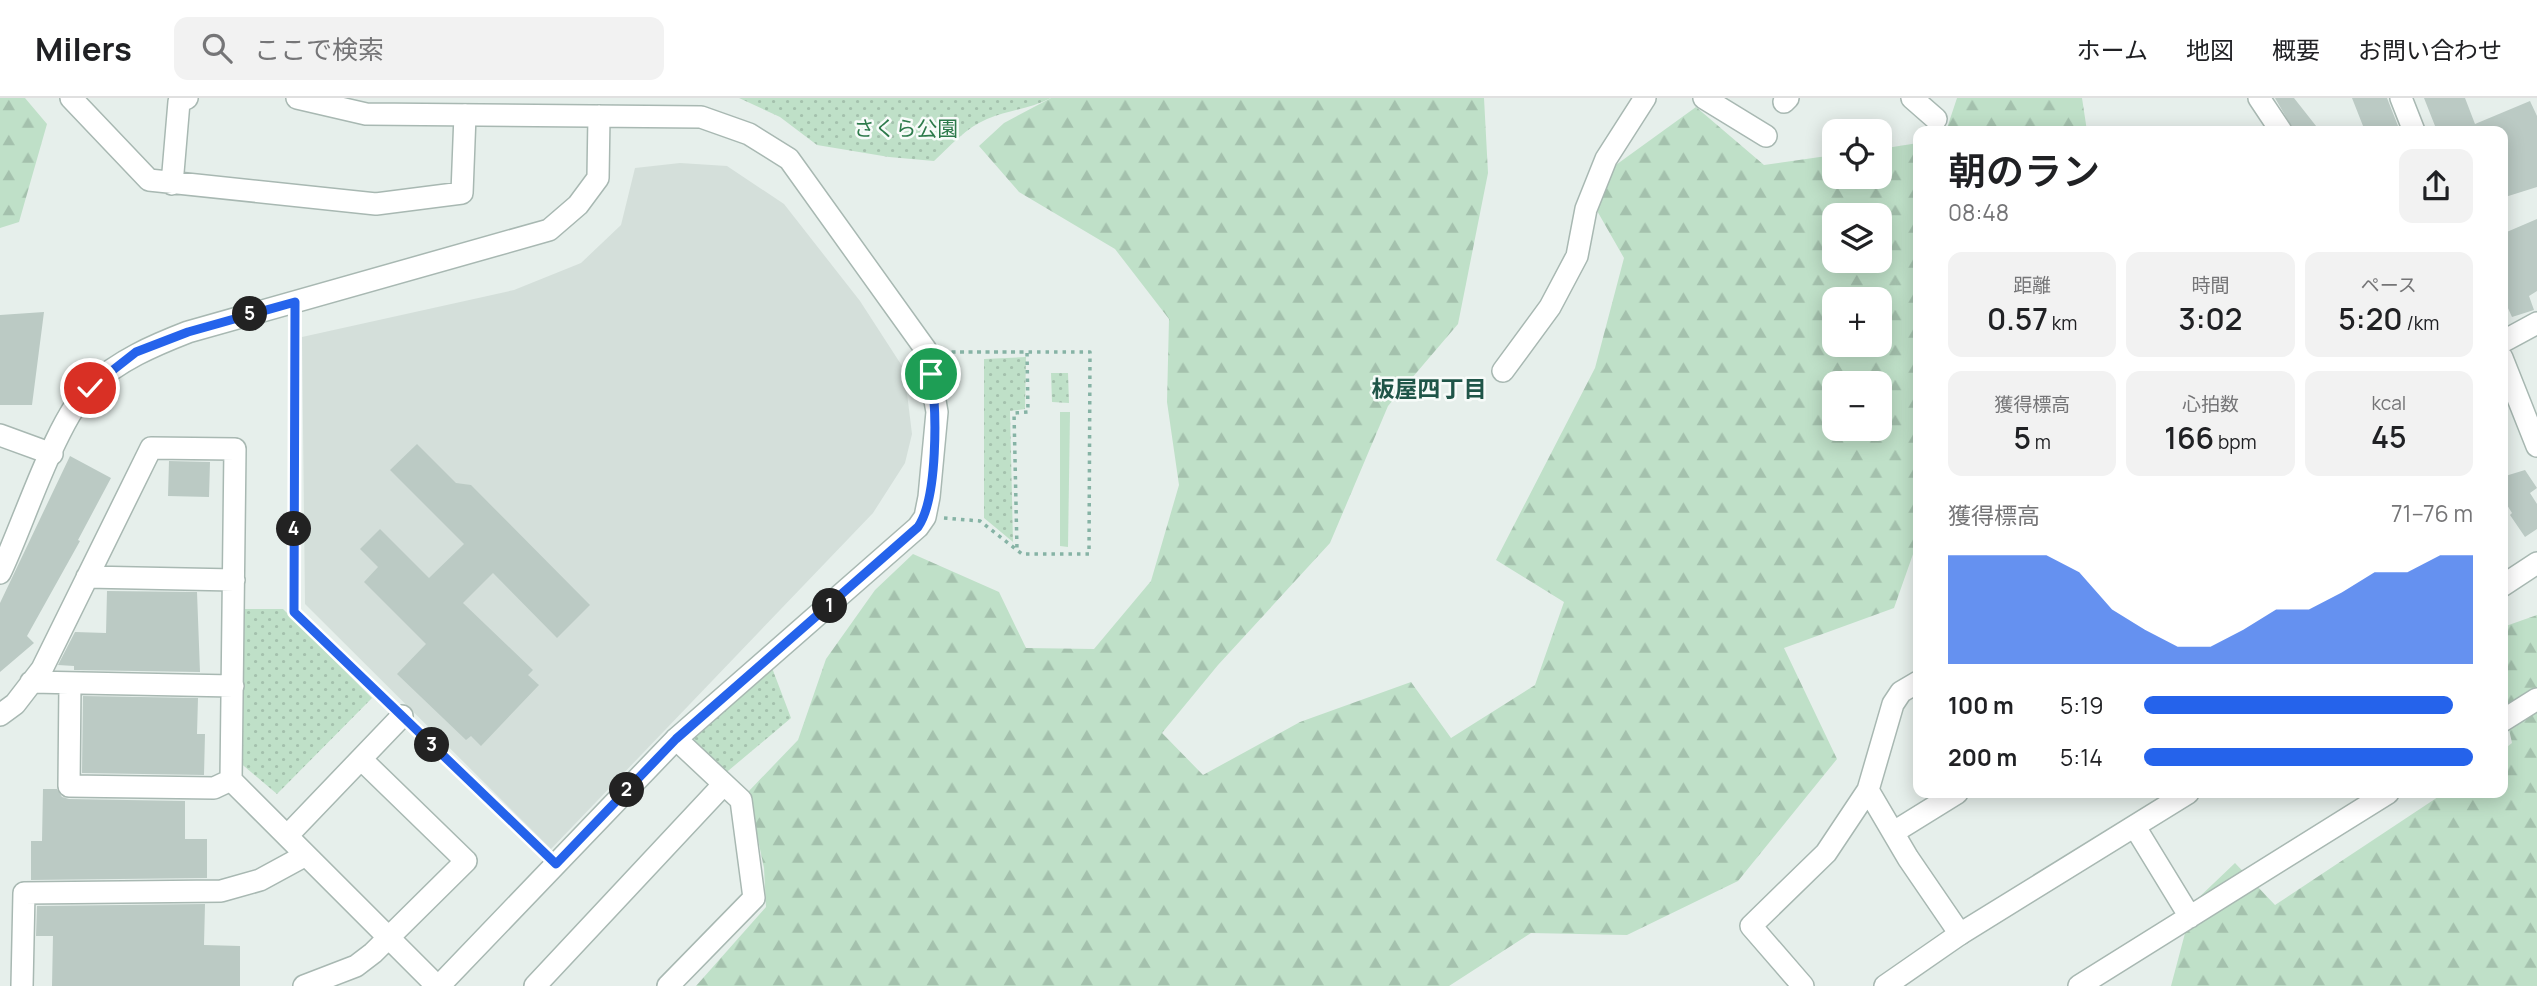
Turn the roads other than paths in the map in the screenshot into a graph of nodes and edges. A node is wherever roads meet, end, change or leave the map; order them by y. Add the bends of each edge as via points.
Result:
1 (72, 98) edge
2 (297, 98) edge
3 (1704, 98) edge
4 (1912, 98) edge
5 (2259, 98) edge
6 (2401, 98) edge
7 (180, 99) edge
8 (1637, 100) edge
9 (465, 115) junction
10 (599, 116) junction
11 (1936, 119) dead end
12 (2278, 126) edge
13 (2412, 126) edge
14 (1766, 136) dead end
15 (172, 184) junction
16 (2537, 323) edge
17 (2508, 339) edge
18 (1503, 371) dead end
19 (2508, 373) edge
20 (0, 435) edge
21 (2537, 446) edge
22 (52, 454) junction
23 (2537, 563) edge
24 (0, 573) edge
25 (87, 577) junction
26 (234, 580) junction
27 (2508, 582) edge
28 (31, 682) junction
29 (70, 683) junction
30 (1913, 685) edge
31 (233, 686) junction
32 (2537, 699) edge
33 (0, 715) edge
34 (402, 716) road end
35 (2508, 717) edge
36 (676, 739) junction
37 (361, 759) junction
38 (232, 780) junction
39 (724, 784) junction
40 (1868, 790) junction
41 (1949, 798) edge
42 (2180, 798) edge
43 (2380, 798) edge
44 (2135, 827) junction
45 (1894, 832) junction
46 (287, 836) junction
47 (306, 855) junction
48 (2190, 916) junction
49 (1960, 934) junction
50 (390, 939) junction
51 (22, 986) edge
52 (304, 986) edge
53 (438, 986) edge
54 (535, 986) edge
55 (668, 986) edge
56 (1803, 986) edge
57 (1885, 986) edge
58 (2079, 986) edge

1 - 15 street via 149,180
2 - 9 street via 366,114
3 - 14 street
4 - 11 street
5 - 12 street
6 - 13 street
7 - 15 street
8 - 18 street via 1586,209 1571,266 1550,307
9 - 10 street
9 - 15 street via 462,193 376,204
10 - 22 street via 597,178 578,205 549,230 188,332 136,352 90,388 66,422
10 - 36 street via 701,117 750,134 789,159 926,350 937,412 929,497 918,527
16 - 17 street
19 - 21 street
20 - 22 street
22 - 24 street
23 - 27 street
25 - 26 street
25 - 26 street via 151,448 235,449
25 - 28 street via 42,669
26 - 31 street
28 - 29 street
28 - 33 street
29 - 31 street
29 - 38 street via 69,786 214,788
30 - 40 street via 1893,704
31 - 38 street
32 - 35 street
34 - 37 street
36 - 39 street
36 - 53 street
37 - 46 street
37 - 50 street via 466,861
38 - 46 street
39 - 54 street
39 - 55 street via 741,800 754,898
40 - 45 street
40 - 56 street via 1826,852 1751,926
41 - 45 street
42 - 44 street
43 - 48 street
44 - 48 street
44 - 49 street
45 - 49 street
46 - 47 street
47 - 50 street
47 - 51 street via 260,880 221,891 24,894
48 - 58 street
49 - 57 street
50 - 52 street via 356,966
50 - 53 street

